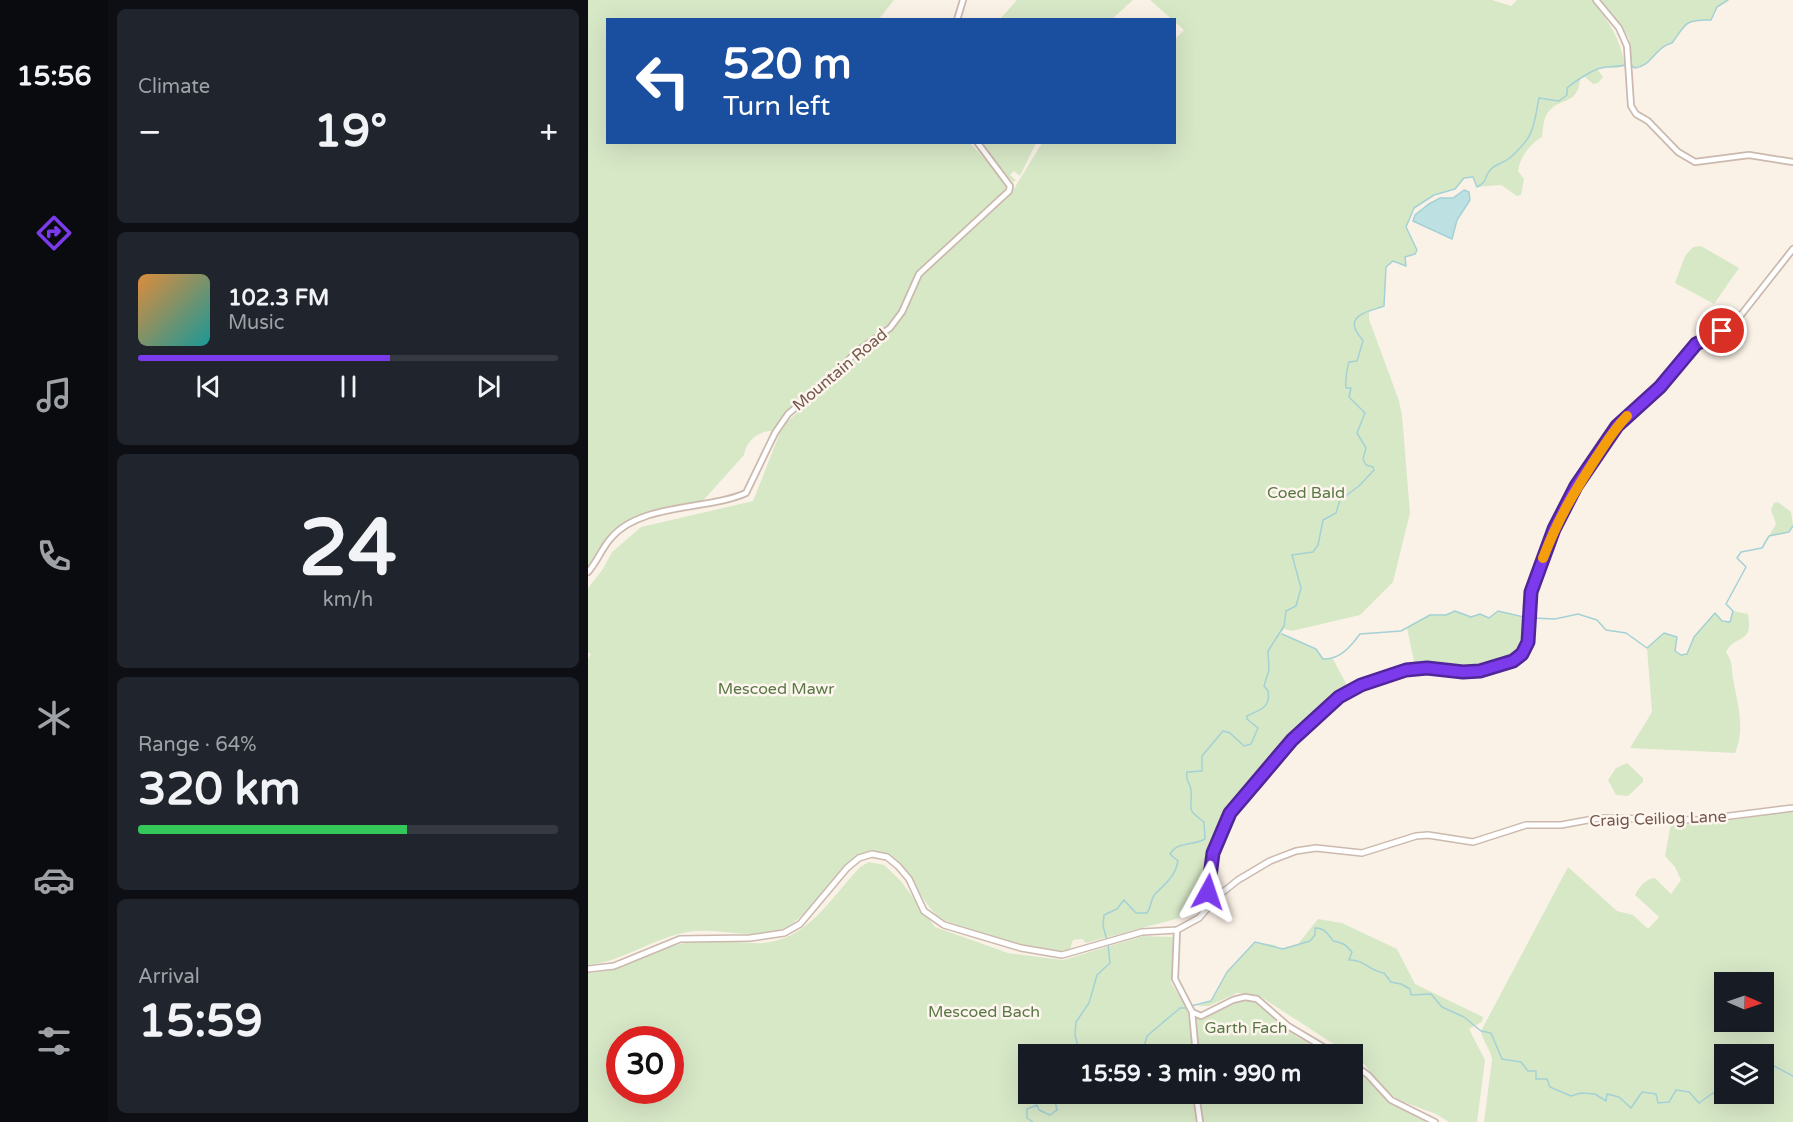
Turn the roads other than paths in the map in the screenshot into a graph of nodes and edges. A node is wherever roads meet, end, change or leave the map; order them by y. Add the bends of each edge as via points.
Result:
1 (963, 0) edge
2 (1596, 0) edge
3 (958, 18) edge
4 (978, 144) edge
5 (1793, 162) edge
6 (1793, 249) edge
7 (588, 573) edge
8 (1793, 808) edge
9 (1212, 904) junction
10 (1178, 930) junction
11 (588, 969) edge
12 (1192, 1012) junction
13 (1195, 1044) edge
14 (1318, 1044) edge
15 (1363, 1071) edge
16 (1197, 1104) edge
17 (1200, 1122) edge
18 (1435, 1122) edge

1 - 3 street
2 - 5 street via 1624,38 1630,97 1636,114 1686,158 1705,162 1757,155
4 - 7 street, Mountain Road via 1006,179 1008,191 919,274 902,312 890,328 856,352 788,414 747,493 676,508 628,524 612,537
6 - 9 street via 1742,315 1696,344 1660,387 1617,426 1576,486 1531,592 1526,648 1513,661 1473,672 1406,670 1361,685 1325,708 1280,753 1230,813 1210,866 1208,892
8 - 9 street, Craig Ceiliog Lane via 1712,819 1599,818 1561,825 1527,825 1473,842 1416,836 1362,852 1308,848 1270,861
9 - 10 street, Craig Ceiliog Lane via 1199,918
10 - 11 street via 1142,932 1076,952 1052,954 1022,948 944,925 924,911 909,879 898,866 887,857 872,854 847,868 801,924 784,933 750,938 680,939 614,966
10 - 12 street via 1175,979
12 - 13 street
12 - 14 street via 1201,1016 1233,1000 1257,999 1288,1026
15 - 18 street via 1391,1100
16 - 17 street

